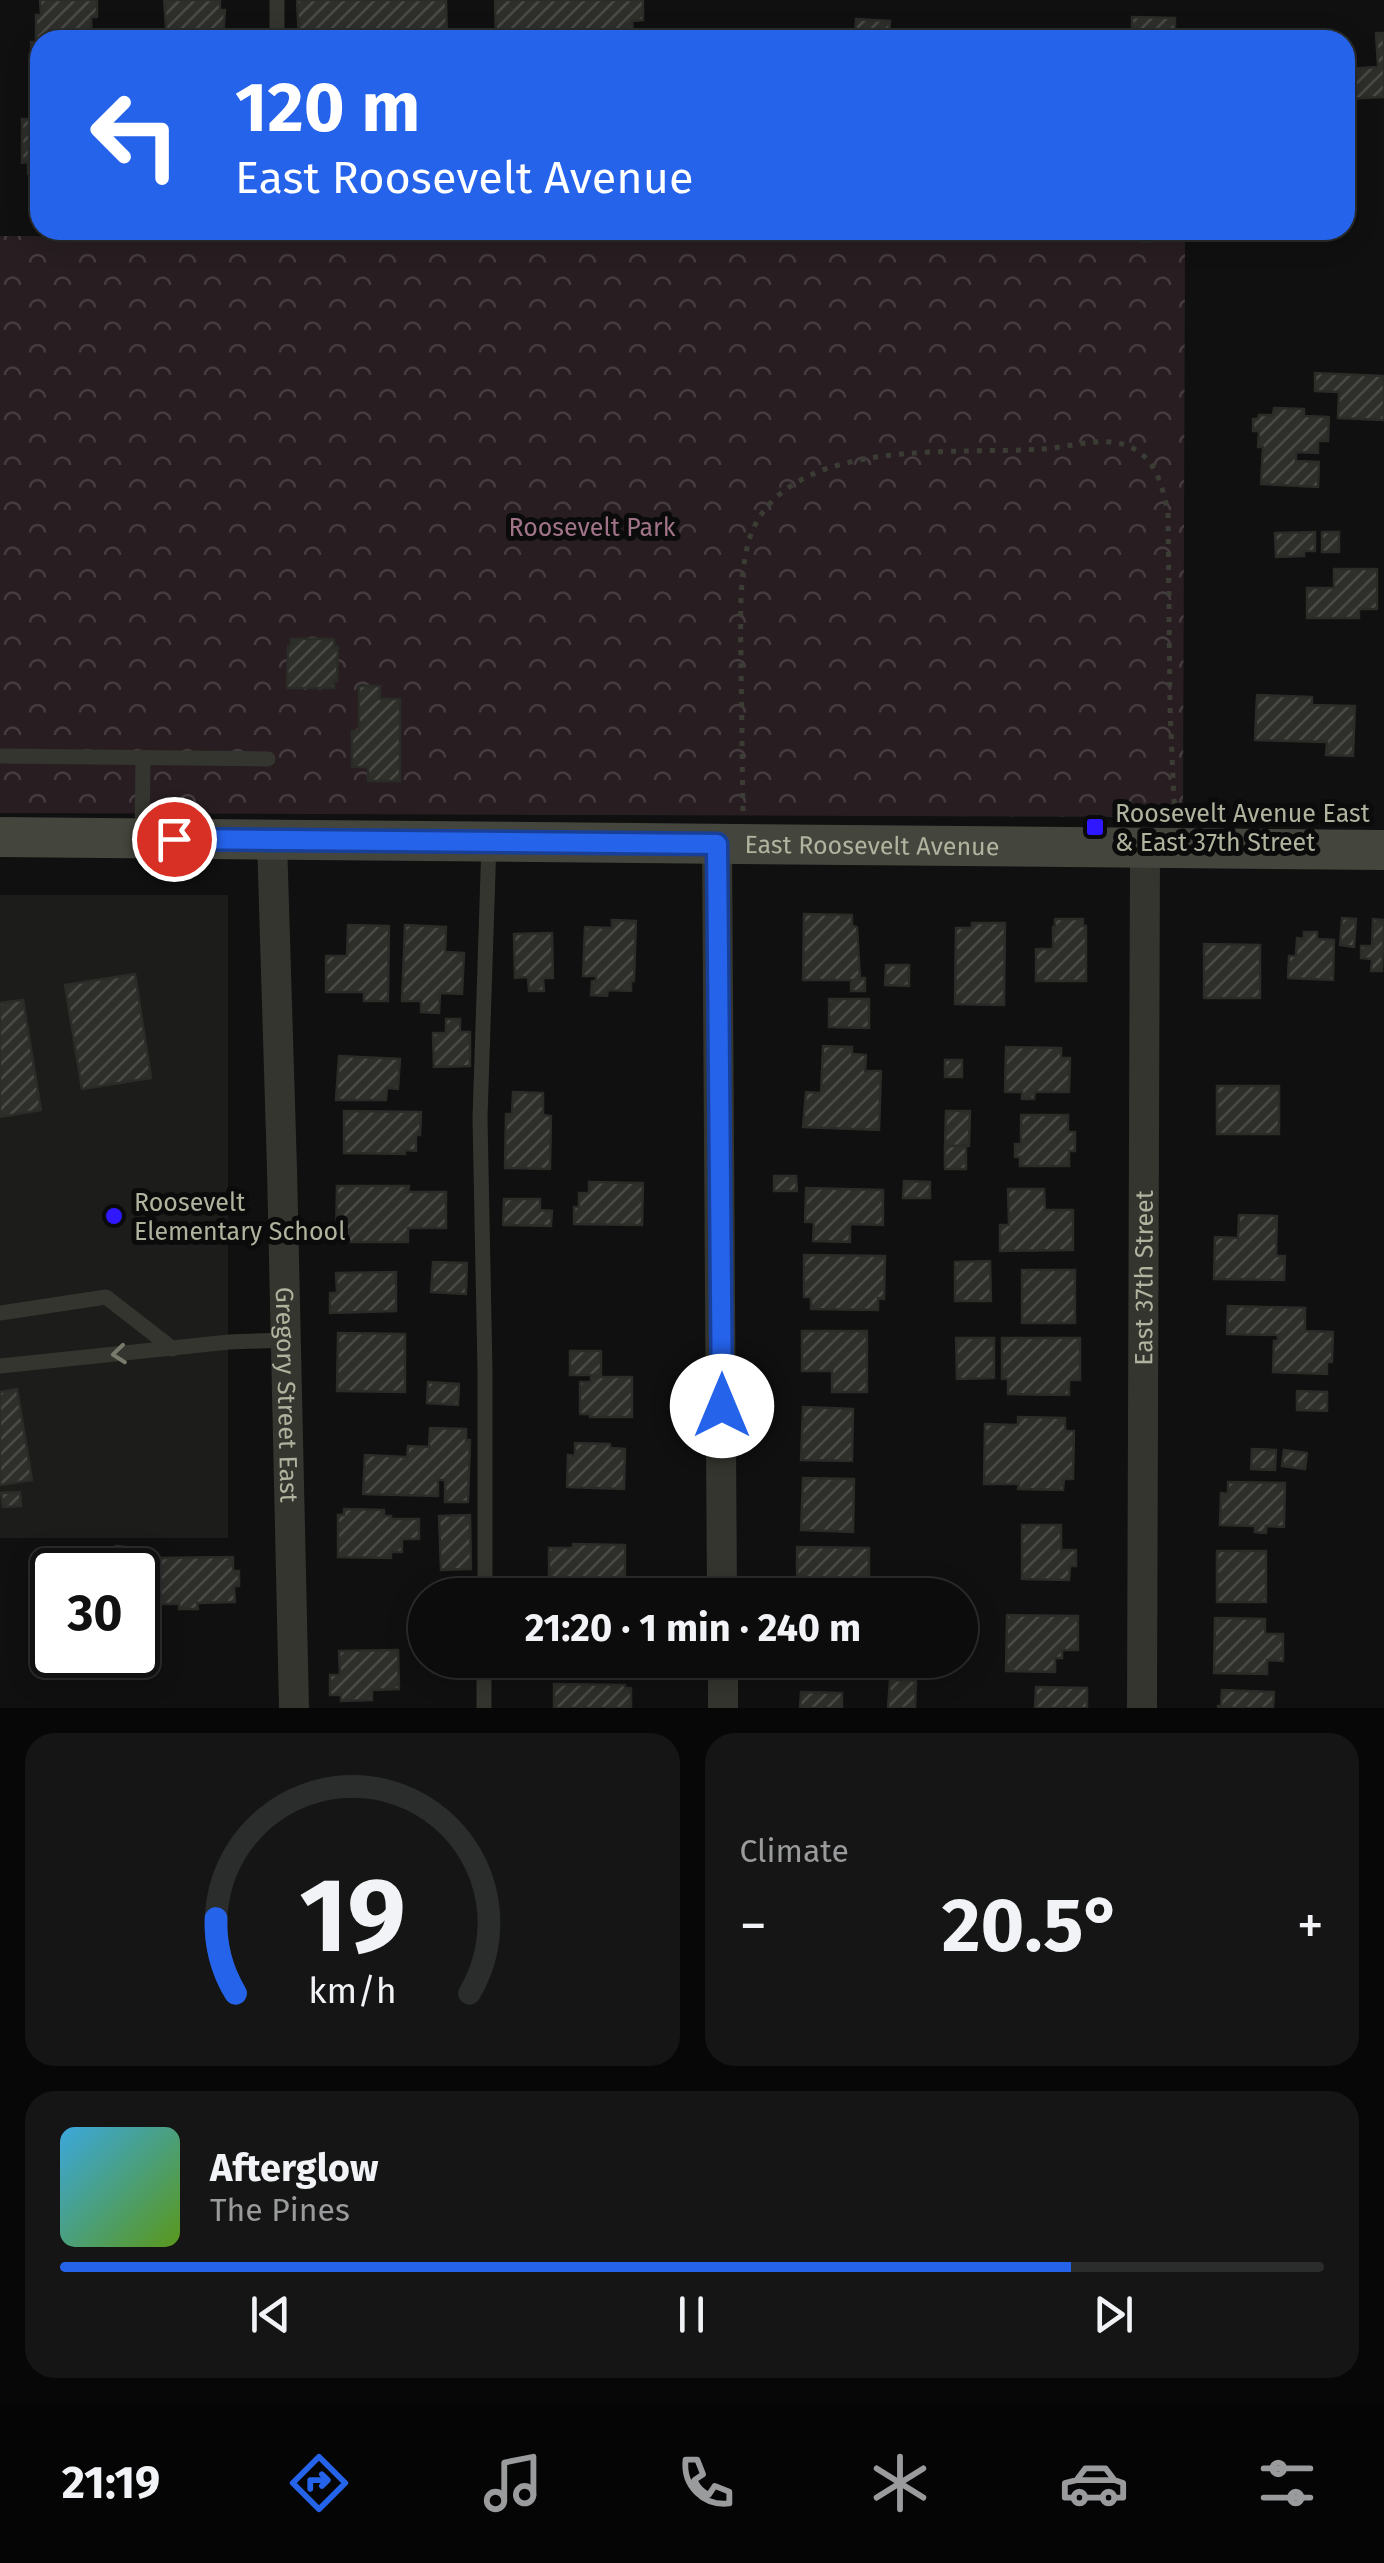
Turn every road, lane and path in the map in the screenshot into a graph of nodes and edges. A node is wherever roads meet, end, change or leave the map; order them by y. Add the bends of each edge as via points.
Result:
1 (277, 0) edge
2 (277, 30) edge
3 (0, 756) edge
4 (143, 758) junction
5 (268, 759) dead end
6 (0, 838) edge
7 (142, 839) junction
8 (272, 840) junction
9 (489, 842) junction
10 (730, 844) junction
11 (1145, 848) junction
12 (1191, 849) junction
13 (1384, 850) edge
14 (0, 1312) edge
15 (286, 1340) junction
16 (173, 1348) junction
17 (0, 1366) edge
18 (485, 1578) edge
19 (722, 1578) edge
20 (484, 1678) edge
21 (722, 1678) edge
22 (294, 1708) edge
23 (484, 1708) edge
24 (723, 1708) edge
25 (1142, 1708) edge

1 - 2 lane
3 - 4 lane
4 - 5 lane
4 - 7 lane
6 - 7 street, East Roosevelt Avenue
7 - 8 street, East Roosevelt Avenue
8 - 9 street, East Roosevelt Avenue
8 - 15 street, Gregory Street East
9 - 10 street, East Roosevelt Avenue
9 - 18 lane via 480,1118
10 - 11 street, East Roosevelt Avenue
10 - 12 path via 741,590 753,527 771,501 807,477 886,455 1100,441 1125,445 1150,462 1168,512 1174,802
10 - 19 street
11 - 12 street, East Roosevelt Avenue
11 - 25 street, East 37th Street
12 - 13 street, East Roosevelt Avenue
14 - 16 lane via 106,1297
15 - 16 lane
15 - 22 street, Gregory Street East
16 -> 17 lane
20 - 23 lane
21 - 24 street

